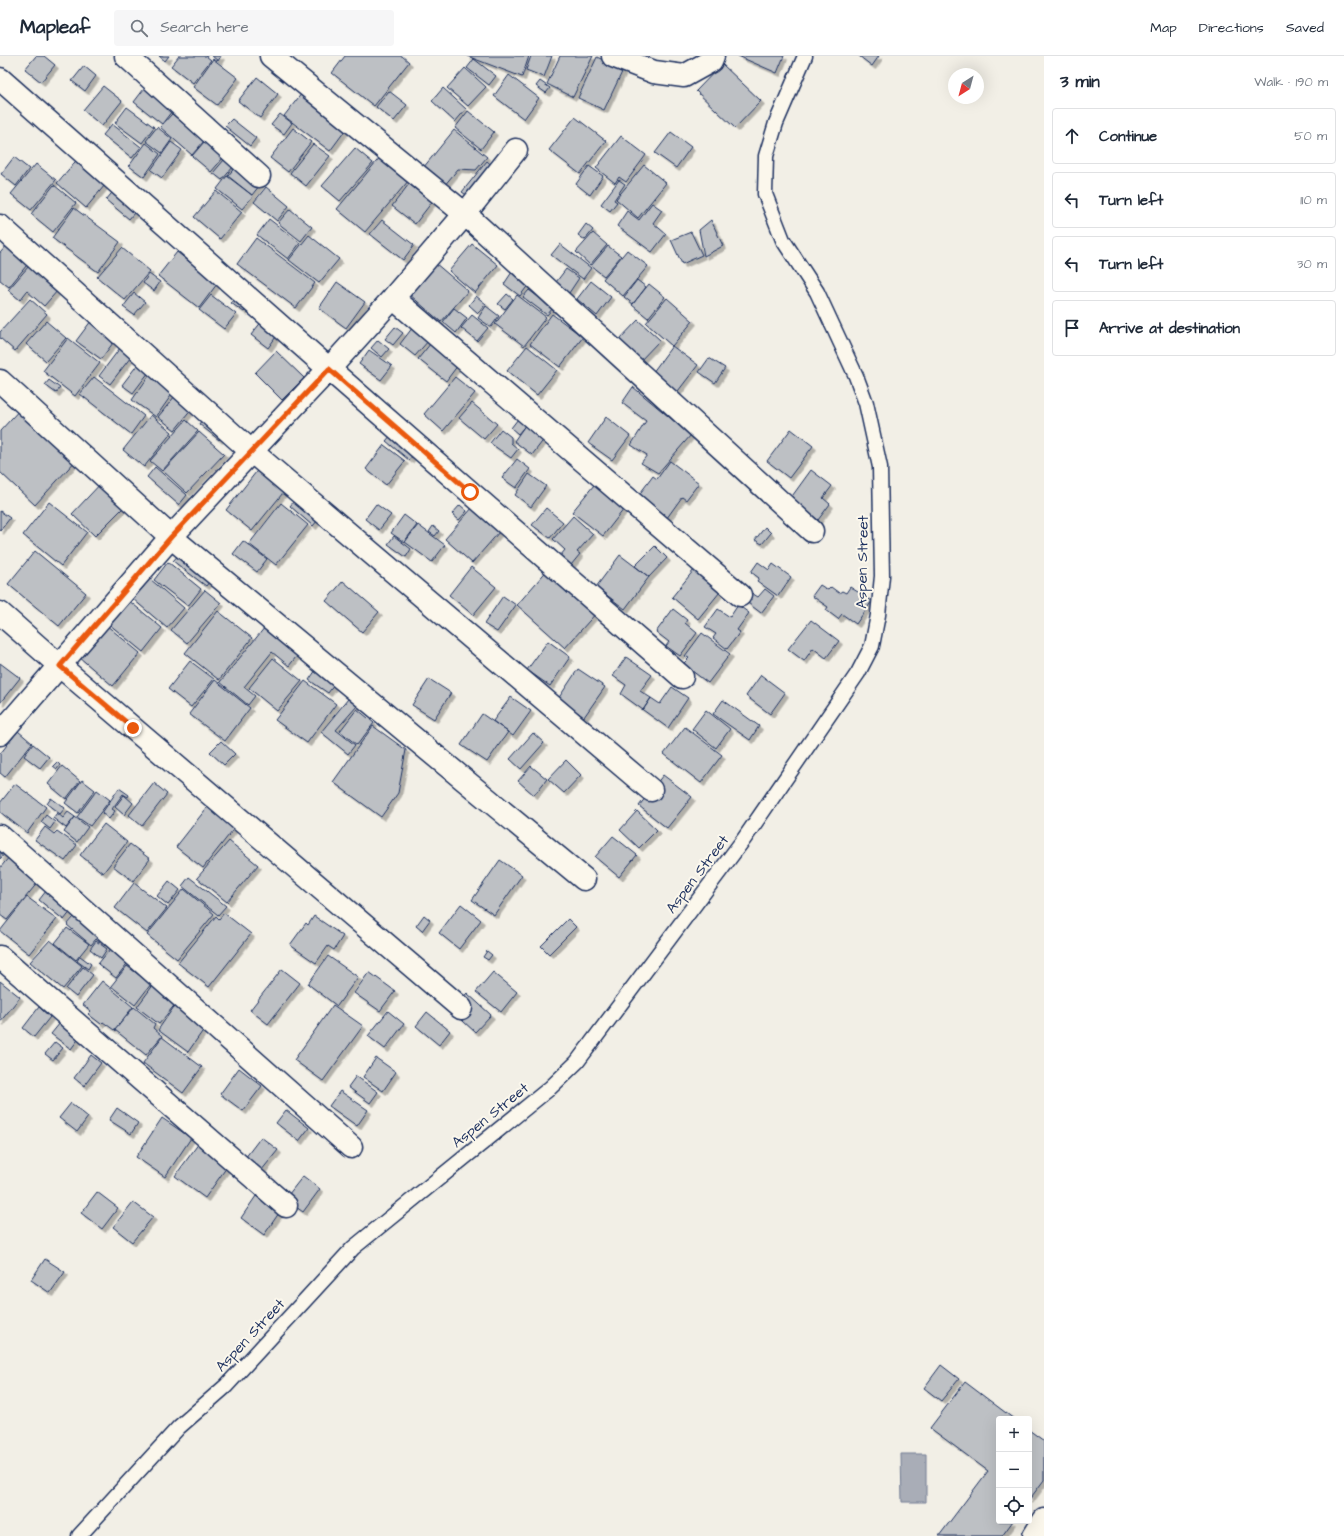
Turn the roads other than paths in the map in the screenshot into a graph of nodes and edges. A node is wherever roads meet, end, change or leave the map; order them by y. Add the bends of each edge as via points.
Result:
1 (126, 56) edge
2 (271, 56) edge
3 (613, 56) edge
4 (713, 56) edge
5 (805, 56) edge
6 (0, 79) edge
7 (516, 150) dead end
8 (259, 176) dead end
9 (465, 214) junction
10 (0, 226) edge
11 (393, 298) junction
12 (329, 369) junction
13 (0, 381) edge
14 (251, 451) junction
15 (812, 531) dead end
16 (171, 537) junction
17 (740, 595) dead end
18 (0, 613) edge
19 (60, 666) junction
20 (682, 677) dead end
21 (0, 734) edge
22 (651, 790) dead end
23 (0, 836) edge
24 (584, 879) dead end
25 (0, 957) edge
26 (460, 1008) dead end
27 (351, 1147) dead end
28 (286, 1206) dead end
29 (1044, 1520) edge
30 (79, 1536) edge
31 (1034, 1536) edge

1 - 8 street
2 - 9 street
3 - 4 street via 654,72 684,76 711,61
5 - 30 lane, Aspen Street via 776,123 766,156 765,194 783,240 817,292 866,403 880,467 882,576 872,646 858,673 744,839 577,1062 550,1088 353,1248 226,1386 179,1427
6 - 12 street
7 - 9 street
9 - 11 street
9 - 15 street
10 - 14 street
11 - 12 street
11 - 17 street
12 - 14 street
12 - 20 street
13 - 16 street
14 - 16 street
14 - 22 street
16 - 19 street
16 - 24 street
18 - 19 street
19 - 21 street
19 - 26 street
23 - 27 street
25 - 28 street
29 - 31 street

